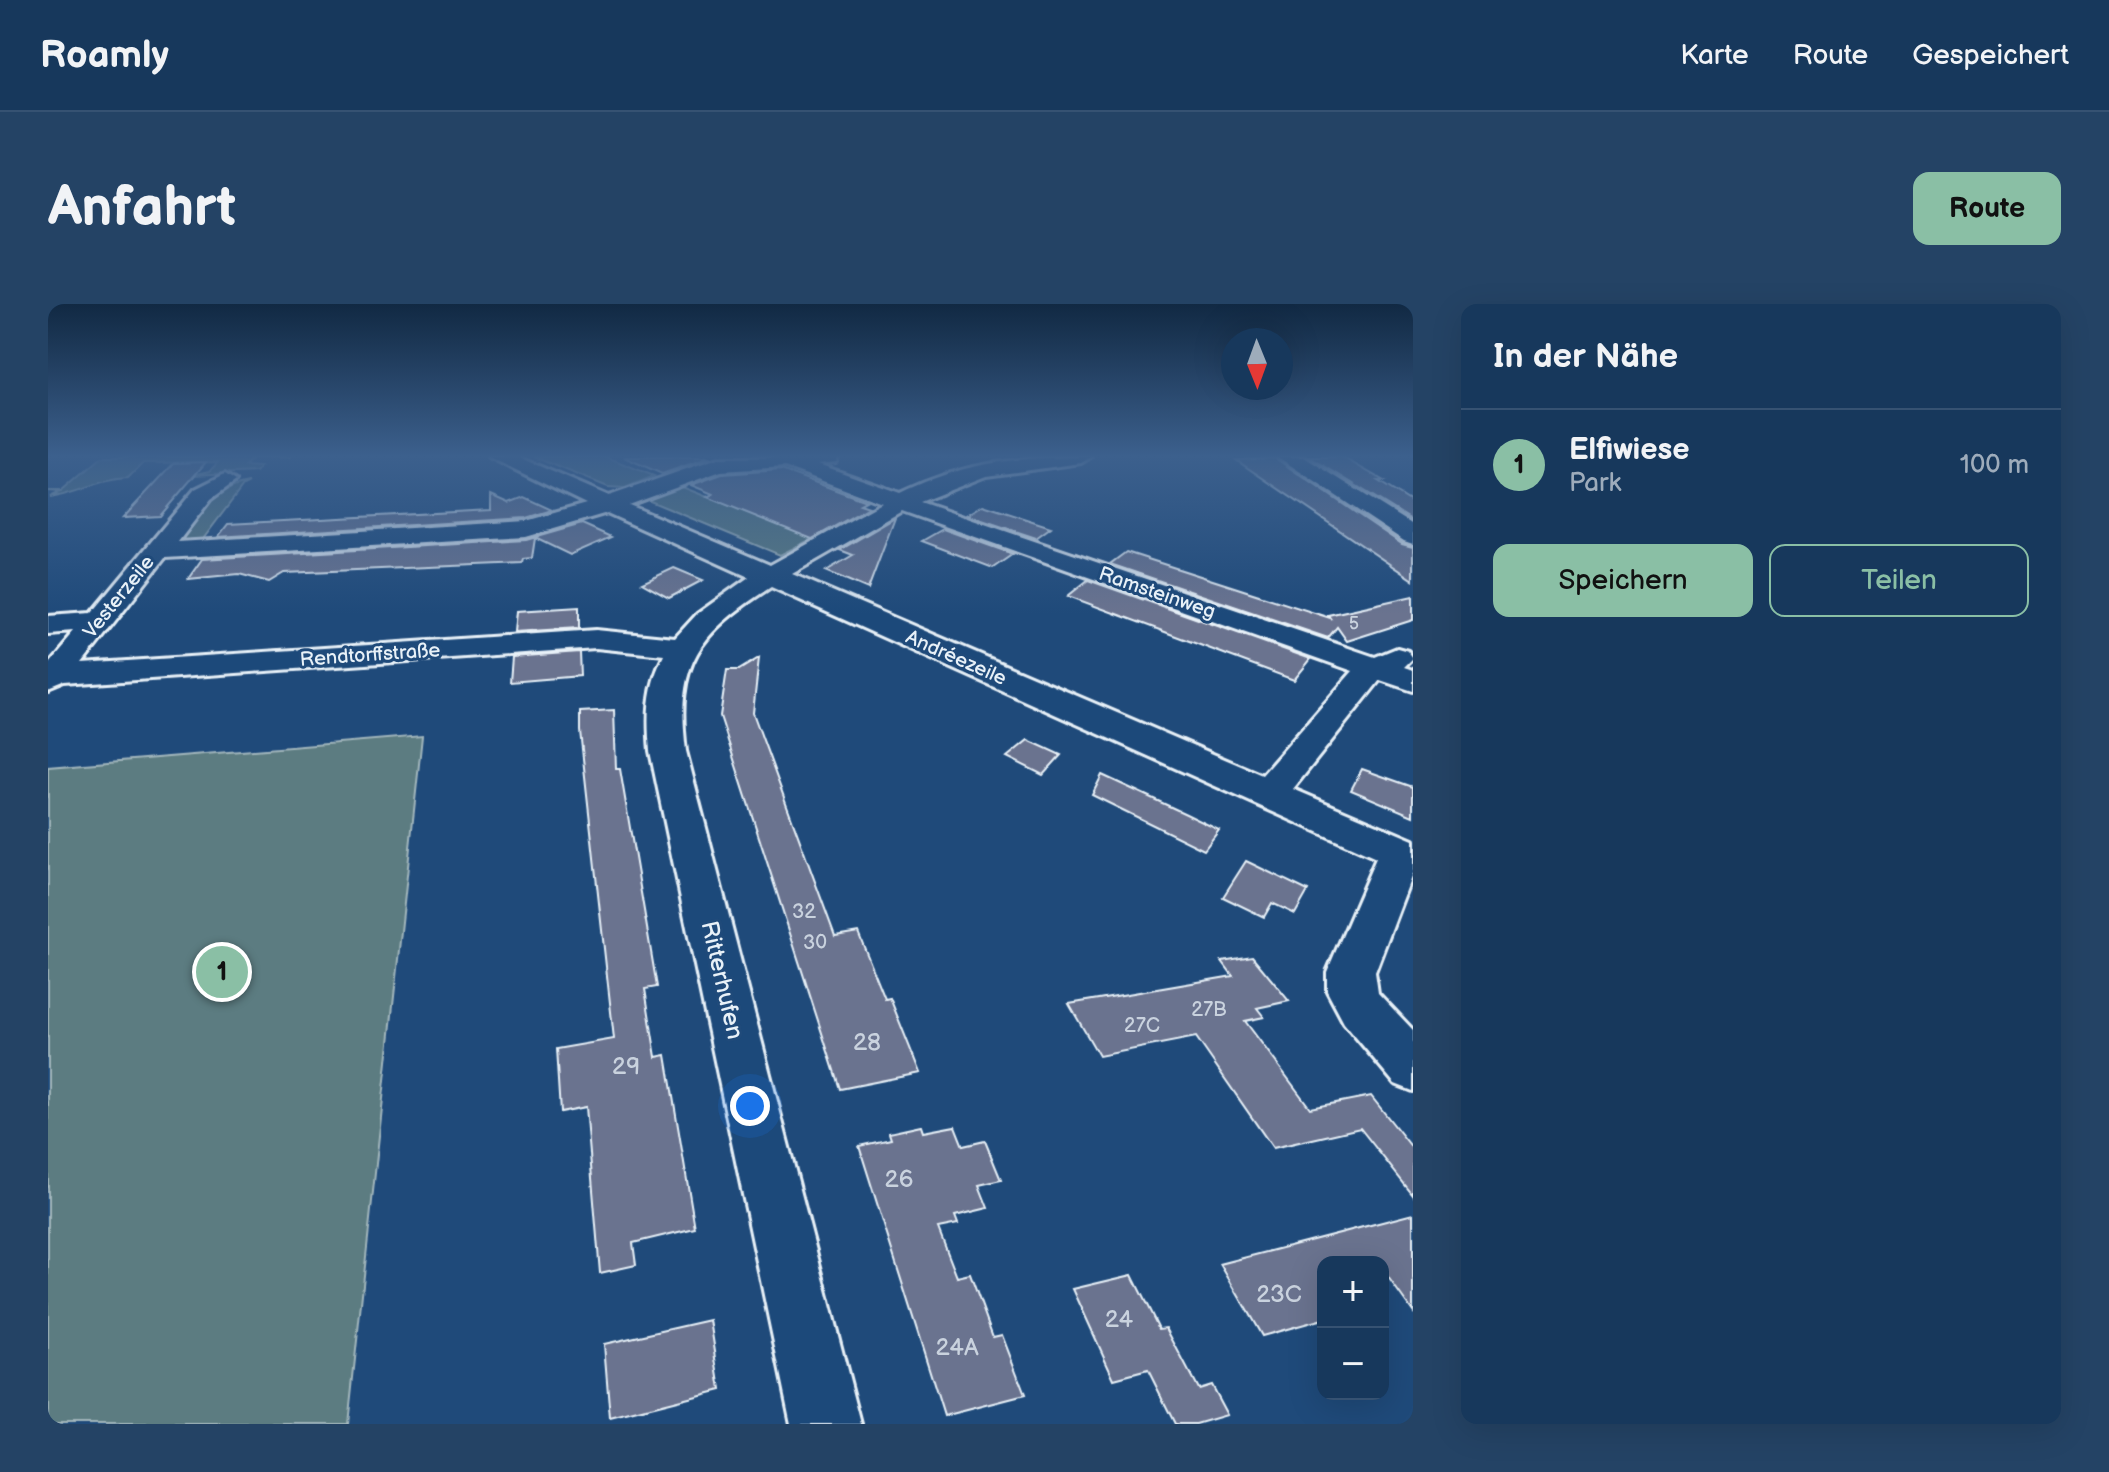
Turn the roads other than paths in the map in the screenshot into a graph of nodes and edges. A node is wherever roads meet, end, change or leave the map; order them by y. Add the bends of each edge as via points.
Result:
1 (191, 509) edge
2 (592, 509) edge
3 (619, 509) edge
4 (889, 509) edge
5 (923, 509) edge
6 (1371, 509) edge
7 (1413, 536) edge
8 (157, 551) junction
9 (769, 577) junction
10 (100, 621) junction
11 (48, 625) edge
12 (682, 648) junction
13 (1413, 653) edge
14 (1376, 668) junction
15 (52, 679) edge
16 (1413, 681) edge
17 (1267, 795) junction
18 (1406, 854) edge
19 (1413, 1067) edge
20 (826, 1424) edge

1 - 8 street, Vesterzeile
2 - 8 street via 511,530
3 - 9 street, Andréezeile
4 - 9 street, Ritterhufen
5 - 14 street, Ramsteinweg
6 - 7 street
8 - 10 street, Vesterzeile
9 - 12 street, Ritterhufen via 718,609
9 - 17 street, Andréezeile
10 - 11 street
10 - 15 street, Vesterzeile
12 - 15 street, Rendtorffstraße via 596,639
12 - 20 street, Ritterhufen via 665,689 664,732
13 - 14 street
14 - 16 street, Ramsteinweg
14 - 17 street
17 - 18 street, Andréezeile
18 - 19 street via 1351,972 1351,991

